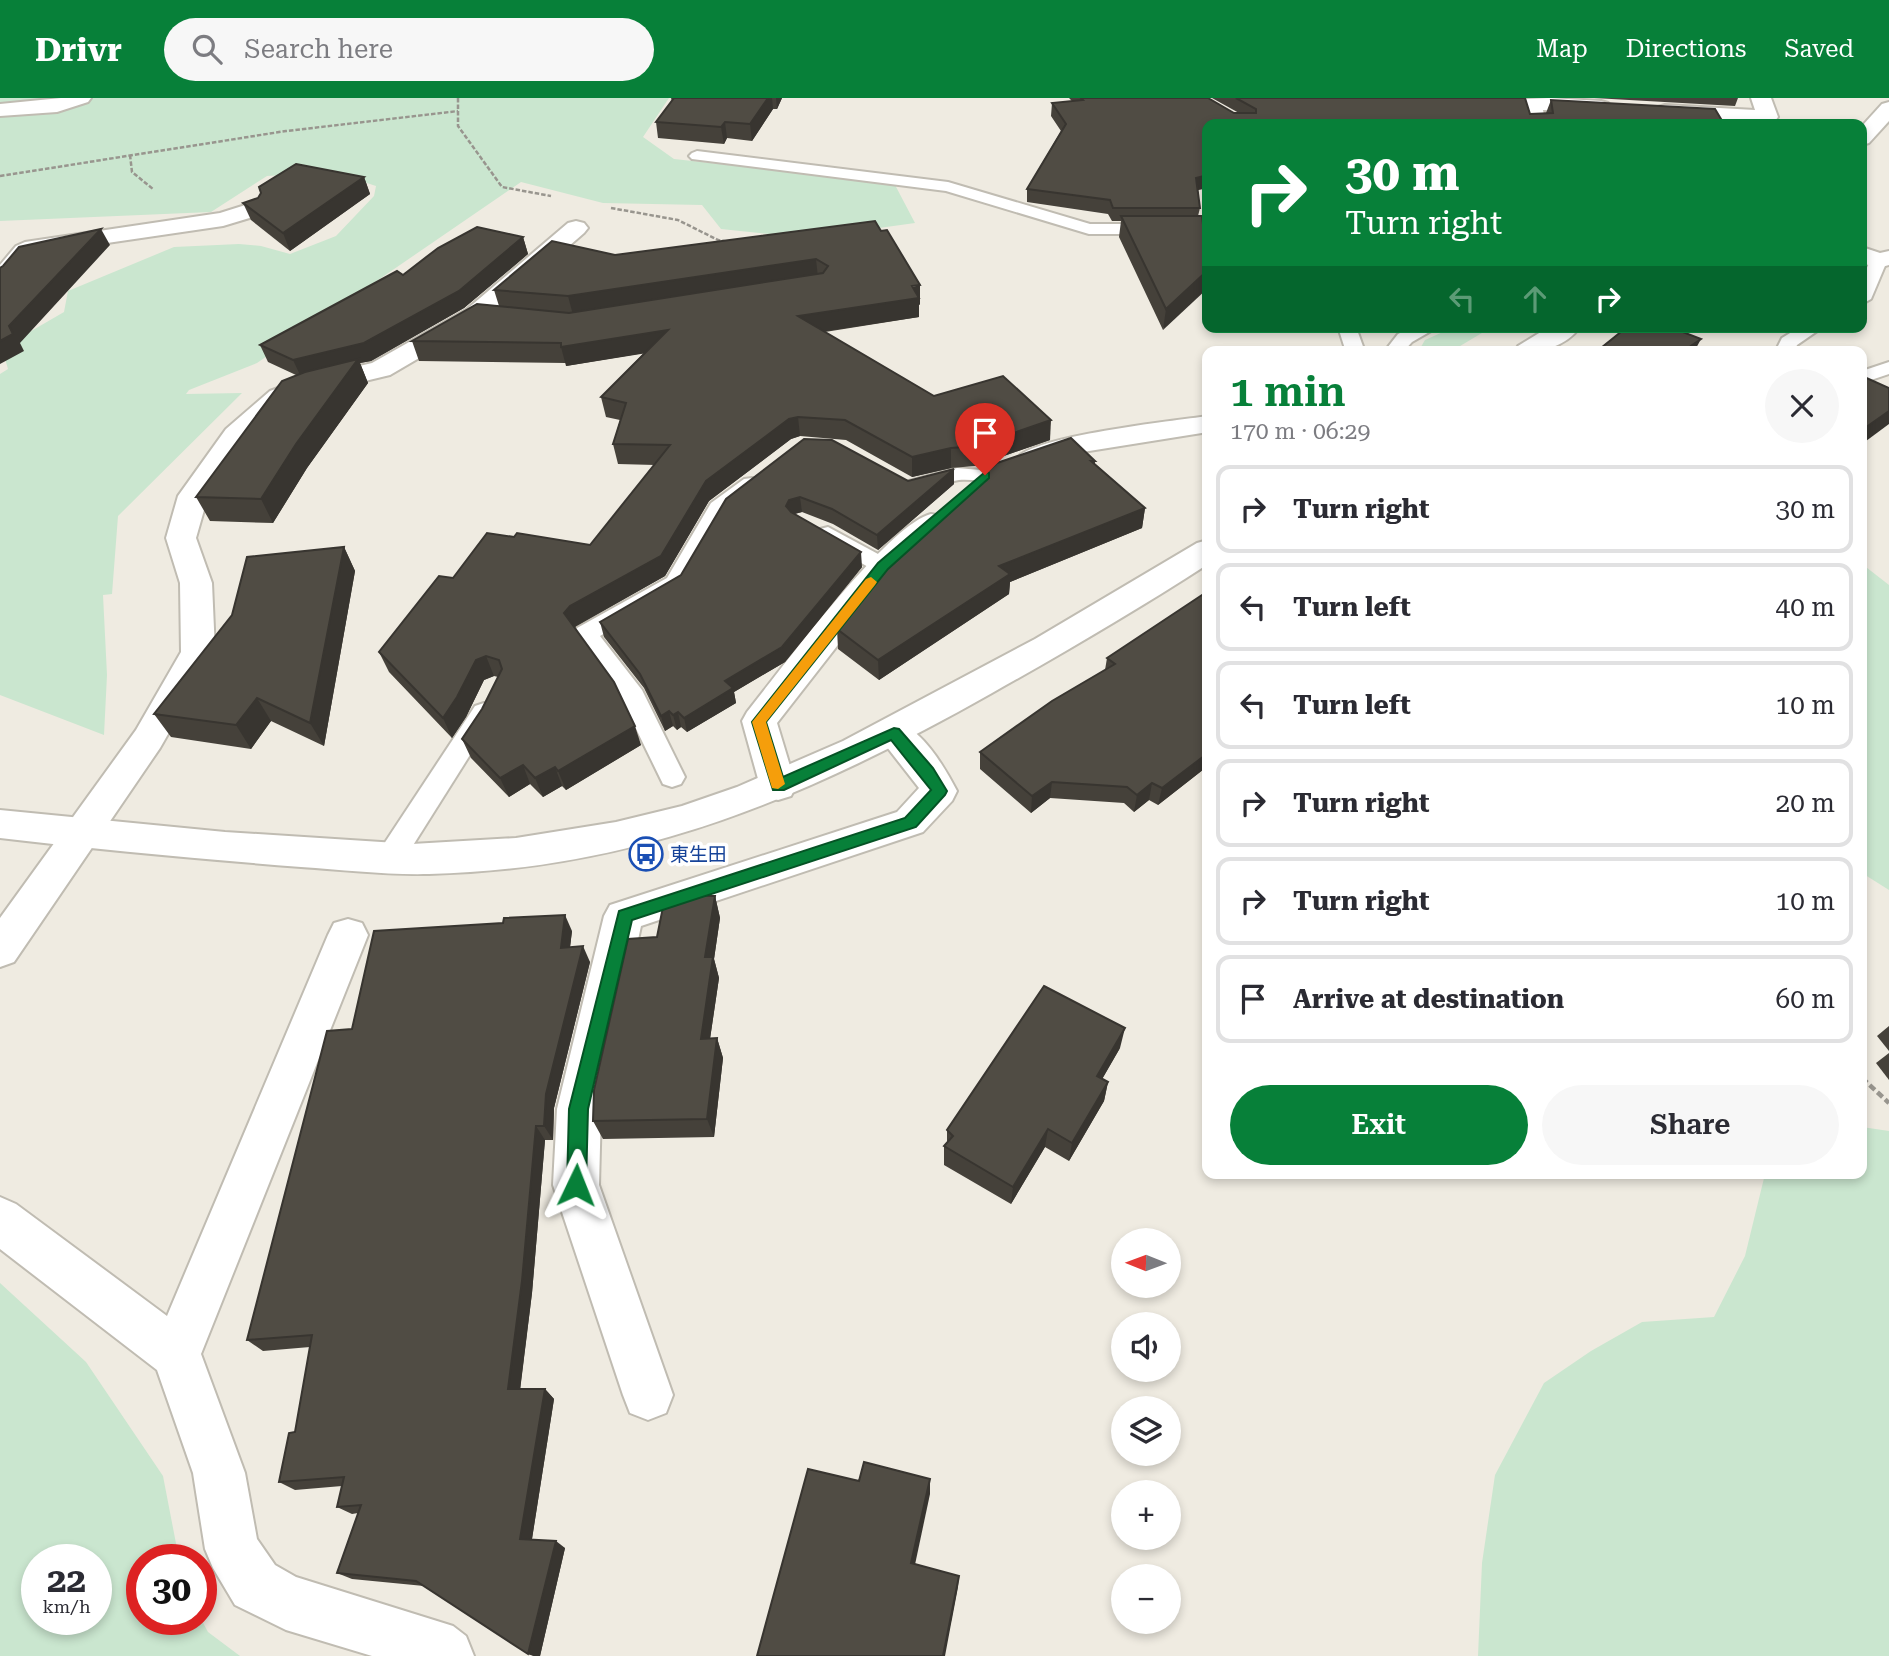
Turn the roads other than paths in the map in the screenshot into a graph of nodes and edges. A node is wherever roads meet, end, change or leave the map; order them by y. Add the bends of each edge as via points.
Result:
1 (81, 98) edge
2 (1761, 98) edge
3 (1889, 108) edge
4 (0, 110) edge
5 (1535, 119) edge
6 (1867, 133) edge
7 (697, 156) dead end
8 (255, 209) edge
9 (576, 228) dead end
10 (1202, 229) edge
11 (1876, 258) edge
12 (0, 280) edge
13 (1867, 284) edge
14 (1416, 333) edge
15 (1557, 333) edge
16 (1804, 333) edge
17 (1398, 346) edge
18 (1537, 346) edge
19 (1787, 346) edge
20 (1889, 368) edge
21 (1867, 375) edge
22 (1202, 425) edge
23 (766, 474) edge
24 (985, 475) junction
25 (898, 481) edge
26 (813, 526) edge
27 (1202, 554) edge
28 (883, 566) junction
29 (495, 687) edge
30 (894, 733) junction
31 (672, 777) dead end
32 (778, 786) junction
33 (0, 824) edge
34 (80, 833) junction
35 (390, 858) junction
36 (348, 935) dead end
37 (0, 950) edge
38 (0, 1220) edge
39 (176, 1354) junction
40 (648, 1395) dead end
41 (446, 1656) edge

1 - 4 street via 57,106
2 - 5 street via 1768,117 1531,103
3 - 6 street
7 - 10 lane via 948,187 1089,229
8 - 12 street via 223,219 33,247 24,251
9 - 34 street via 487,316 381,369 280,397 236,435 193,496 181,538 196,583 198,652 148,739
11 - 13 lane
14 - 17 lane
15 - 18 street
16 - 19 lane
20 - 21 lane
22 - 24 street via 1058,448
23 - 31 lane via 719,508 675,583 585,634 633,696
24 - 25 lane via 957,474 910,488
24 - 28 street
26 - 28 lane
27 - 30 street via 1124,605
28 - 32 street via 759,722
29 - 35 lane via 480,721
30 - 32 street
30 - 40 street via 939,791 911,822 624,916 579,1109 576,1185
32 - 35 street via 663,826 579,843 447,859
33 - 34 street
34 - 35 street
34 - 37 street
36 - 39 street
38 - 39 street
39 - 41 street via 219,1473 232,1549 255,1585 286,1602 433,1646

